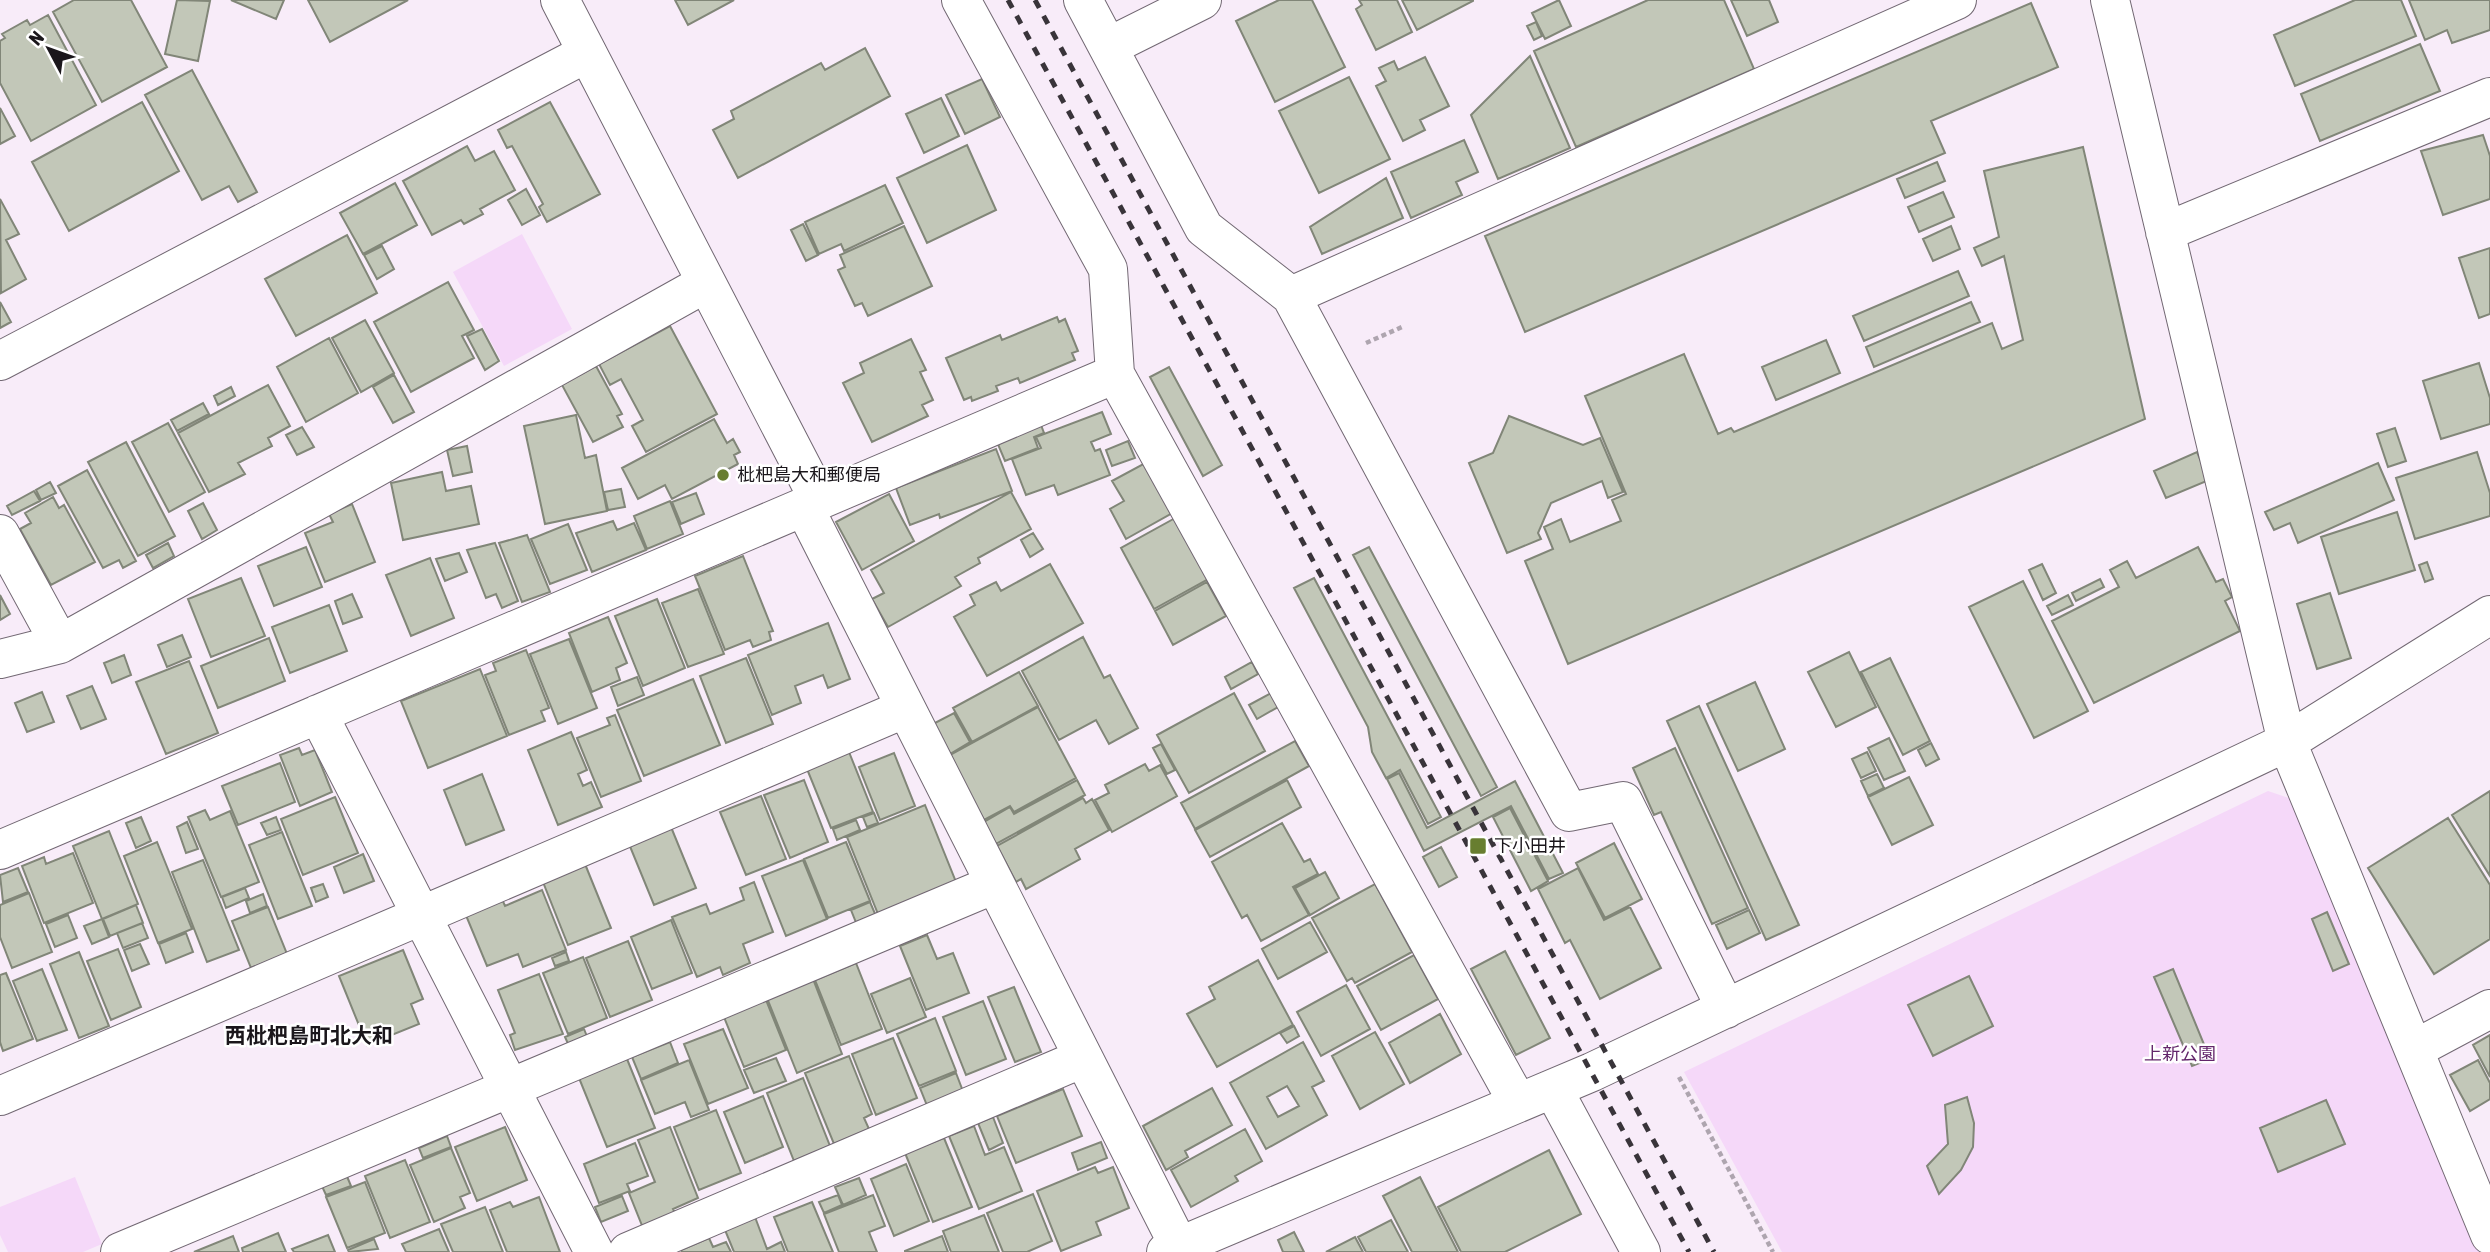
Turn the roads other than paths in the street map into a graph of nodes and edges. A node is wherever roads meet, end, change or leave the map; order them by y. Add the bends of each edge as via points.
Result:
1 (560, 0) edge
2 (961, 0) edge
3 (1083, 0) edge
4 (1202, 0) edge
5 (1957, 0) edge
6 (2110, 0) edge
7 (1108, 47) junction
8 (587, 53) junction
9 (2490, 97) edge
10 (2165, 232) junction
11 (706, 283) junction
12 (1291, 296) junction
13 (0, 361) edge
14 (1115, 374) junction
15 (811, 504) junction
16 (0, 534) edge
17 (2490, 615) edge
18 (60, 644) junction
19 (0, 659) edge
20 (906, 708) junction
21 (318, 714) junction
22 (2287, 742) junction
23 (0, 850) edge
24 (995, 884) junction
25 (421, 916) junction
26 (1726, 1009) junction
27 (2490, 1009) edge
28 (2415, 1049) junction
29 (1083, 1058) junction
30 (510, 1088) junction
31 (1553, 1089) junction
32 (0, 1096) edge
33 (1518, 1102) junction
34 (2490, 1236) edge
35 (1176, 1250) edge
36 (120, 1252) edge
37 (594, 1252) edge
38 (628, 1252) edge
39 (1641, 1252) edge

1 - 8 street
2 - 14 street via 1108,269
3 - 7 street
4 - 7 street
5 - 12 street
6 - 10 street
7 - 12 street via 1204,228
8 - 11 street
8 - 13 street
9 - 10 street
10 - 22 street
11 - 15 street
11 - 18 street
12 - 26 street via 1569,812 1623,801
14 - 15 street
14 - 33 street
15 - 20 street
15 - 21 street
16 - 18 street
17 - 22 street
18 - 19 street
20 - 24 street
20 - 25 street
21 - 23 street
21 - 25 street
22 - 26 street
22 - 28 street
24 - 29 street
24 - 30 street
25 - 30 street
25 - 32 street
26 - 31 street
27 - 28 street
28 - 34 street
29 - 35 street
29 - 38 street
30 - 36 street
30 - 37 street
31 - 33 street
31 - 39 street
33 - 35 street

